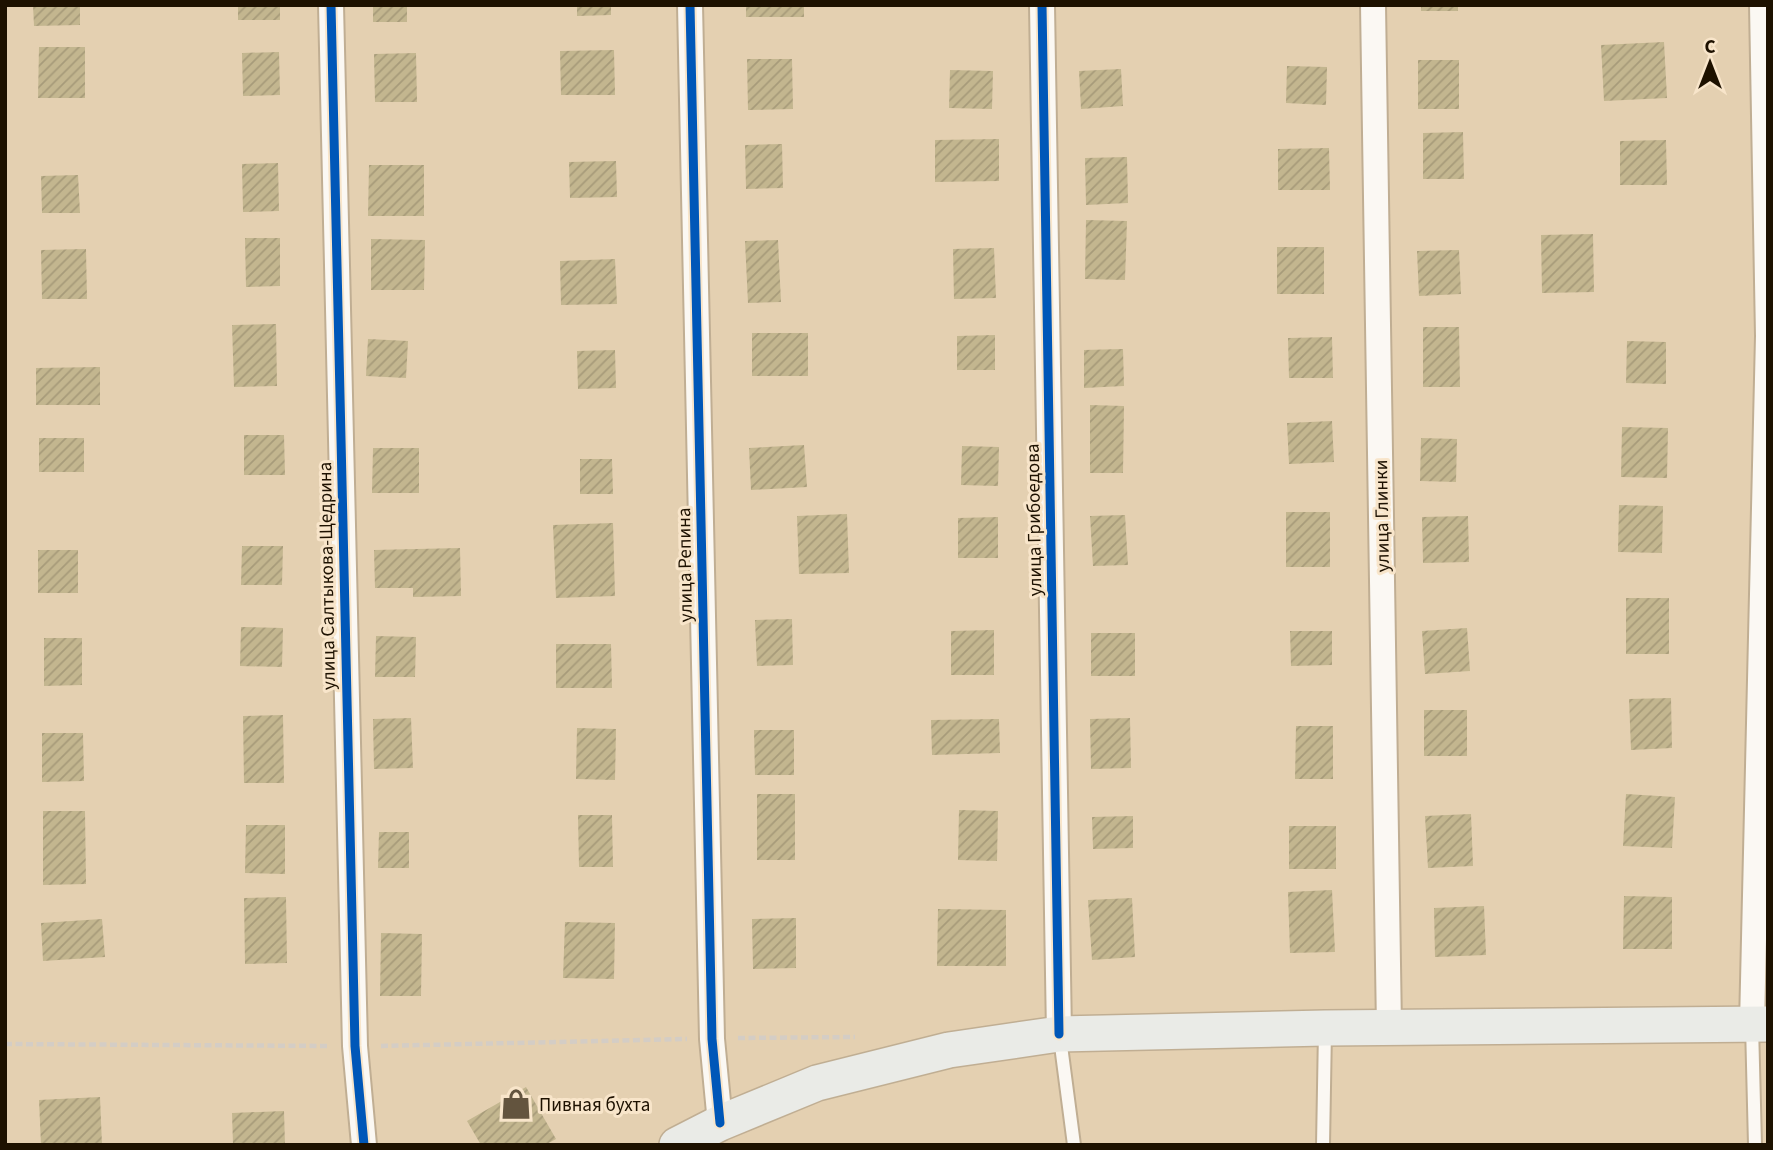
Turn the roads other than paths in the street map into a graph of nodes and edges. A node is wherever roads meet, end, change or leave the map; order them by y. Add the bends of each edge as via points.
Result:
1 (331, 5) edge
2 (690, 5) edge
3 (1042, 5) edge
4 (1373, 5) edge
5 (1762, 5) edge
6 (1760, 1024) edge
7 (1325, 1028) junction
8 (1389, 1028) junction
9 (1059, 1034) junction
10 (720, 1123) junction
11 (364, 1145) edge
12 (677, 1145) edge
13 (1074, 1145) edge
14 (1323, 1145) edge
15 (1755, 1145) edge

1 - 11 street, улица Салтыкова-Щедрина via 355,1046
2 - 10 street, улица Репина via 712,1039
3 - 9 street, улица Грибоедова
4 - 8 street, улица Глинки
5 - 6 street via 1768,336
6 - 8 main road
6 - 15 lane
7 - 8 main road
7 - 9 main road
7 - 14 lane
9 - 10 main road via 949,1050 817,1083
9 - 13 lane
10 - 12 main road

